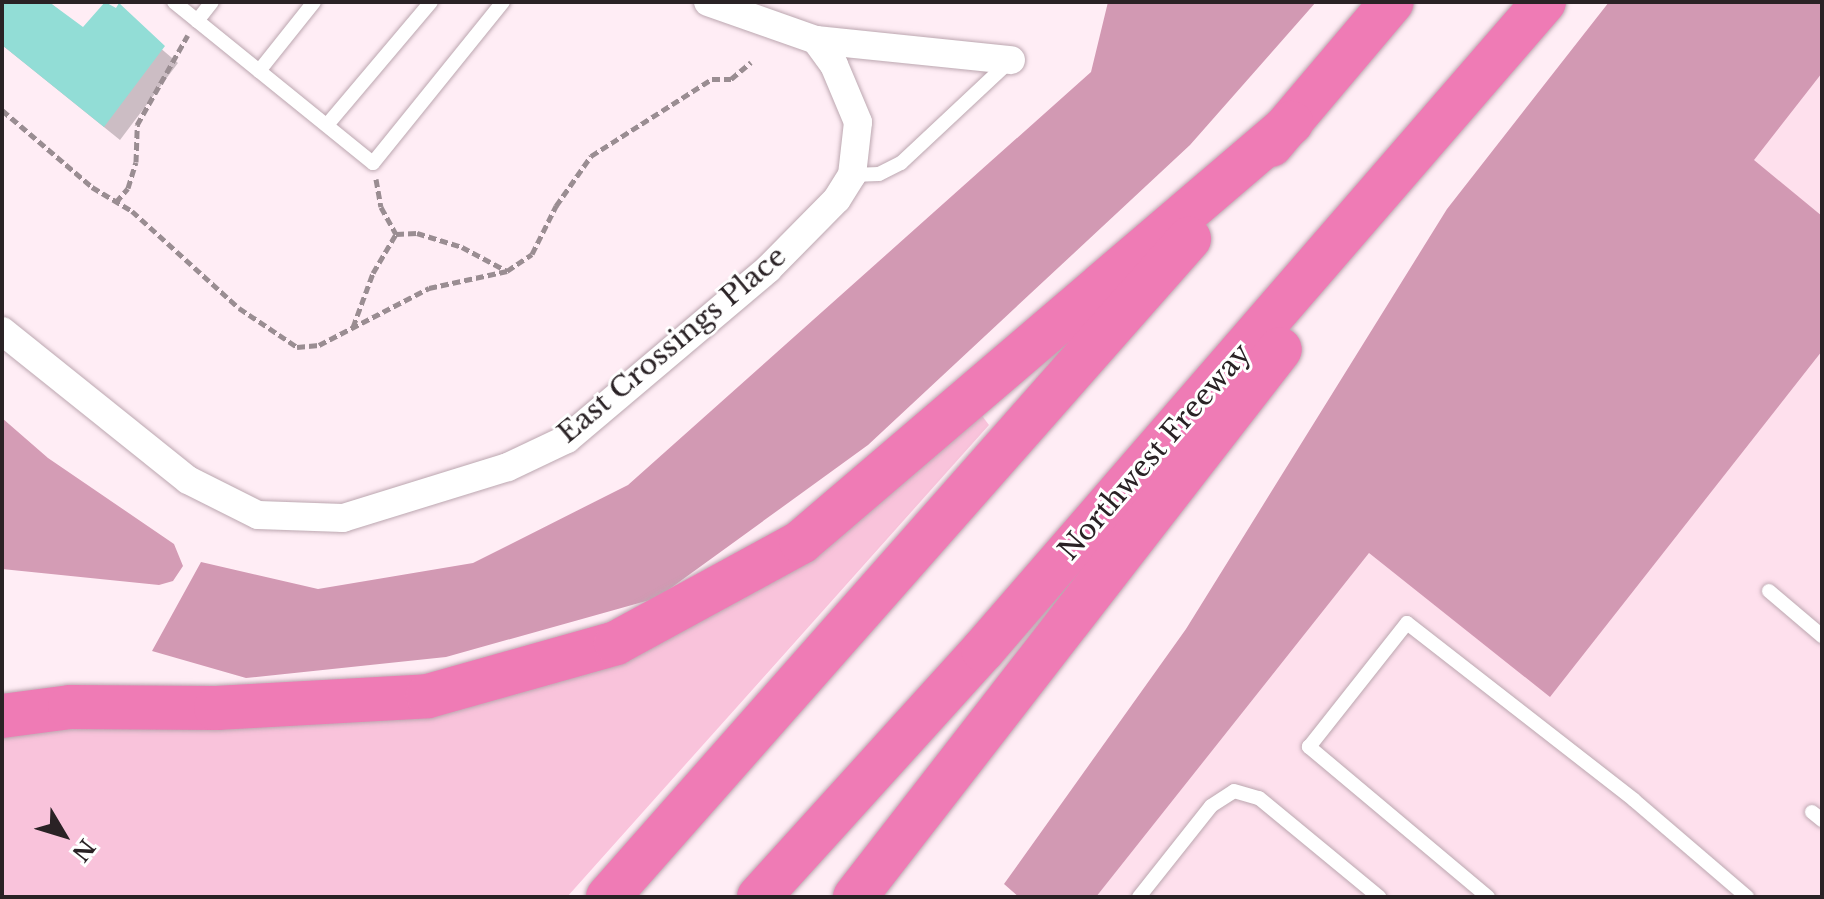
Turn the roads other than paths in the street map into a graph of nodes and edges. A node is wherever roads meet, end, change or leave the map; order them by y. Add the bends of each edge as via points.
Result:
1 (174, 2) edge
2 (212, 2) edge
3 (314, 2) edge
4 (431, 2) edge
5 (503, 2) edge
6 (708, 2) edge
7 (1392, 2) edge
8 (1544, 2) edge
9 (1550, 2) edge
10 (197, 21) junction
11 (816, 40) junction
12 (1011, 60) joint
13 (259, 71) junction
14 (1291, 123) junction
15 (327, 125) junction
16 (852, 175) junction
17 (2, 331) edge
18 (1769, 591) dead end
19 (1822, 636) edge
20 (2, 716) edge
21 (608, 897) edge
22 (759, 897) edge
23 (855, 897) edge
24 (1139, 897) edge
25 (1379, 897) edge
26 (1488, 897) edge
27 (1747, 897) edge

1 - 10 lane
2 - 10 lane
3 - 13 lane
4 - 15 lane
5 - 15 lane via 373,163
6 - 11 street
7 - 14 highway
8 - 22 highway, Northwest Freeway via 983,650
9 - 23 highway
10 - 13 lane
11 - 12 street
11 - 16 street, East Crossings Place via 834,65 858,122
12 - 16 lane via 901,163 879,174
13 - 15 lane
14 - 20 highway via 801,542 616,643 428,696 216,708 70,707
14 - 21 highway
16 - 17 street, East Crossings Place via 837,199 768,269 567,439 508,467 343,518 258,515 188,480
18 - 19 lane
24 - 25 lane via 1211,806 1234,791 1259,798
26 - 27 lane via 1309,747 1407,623 1634,800

